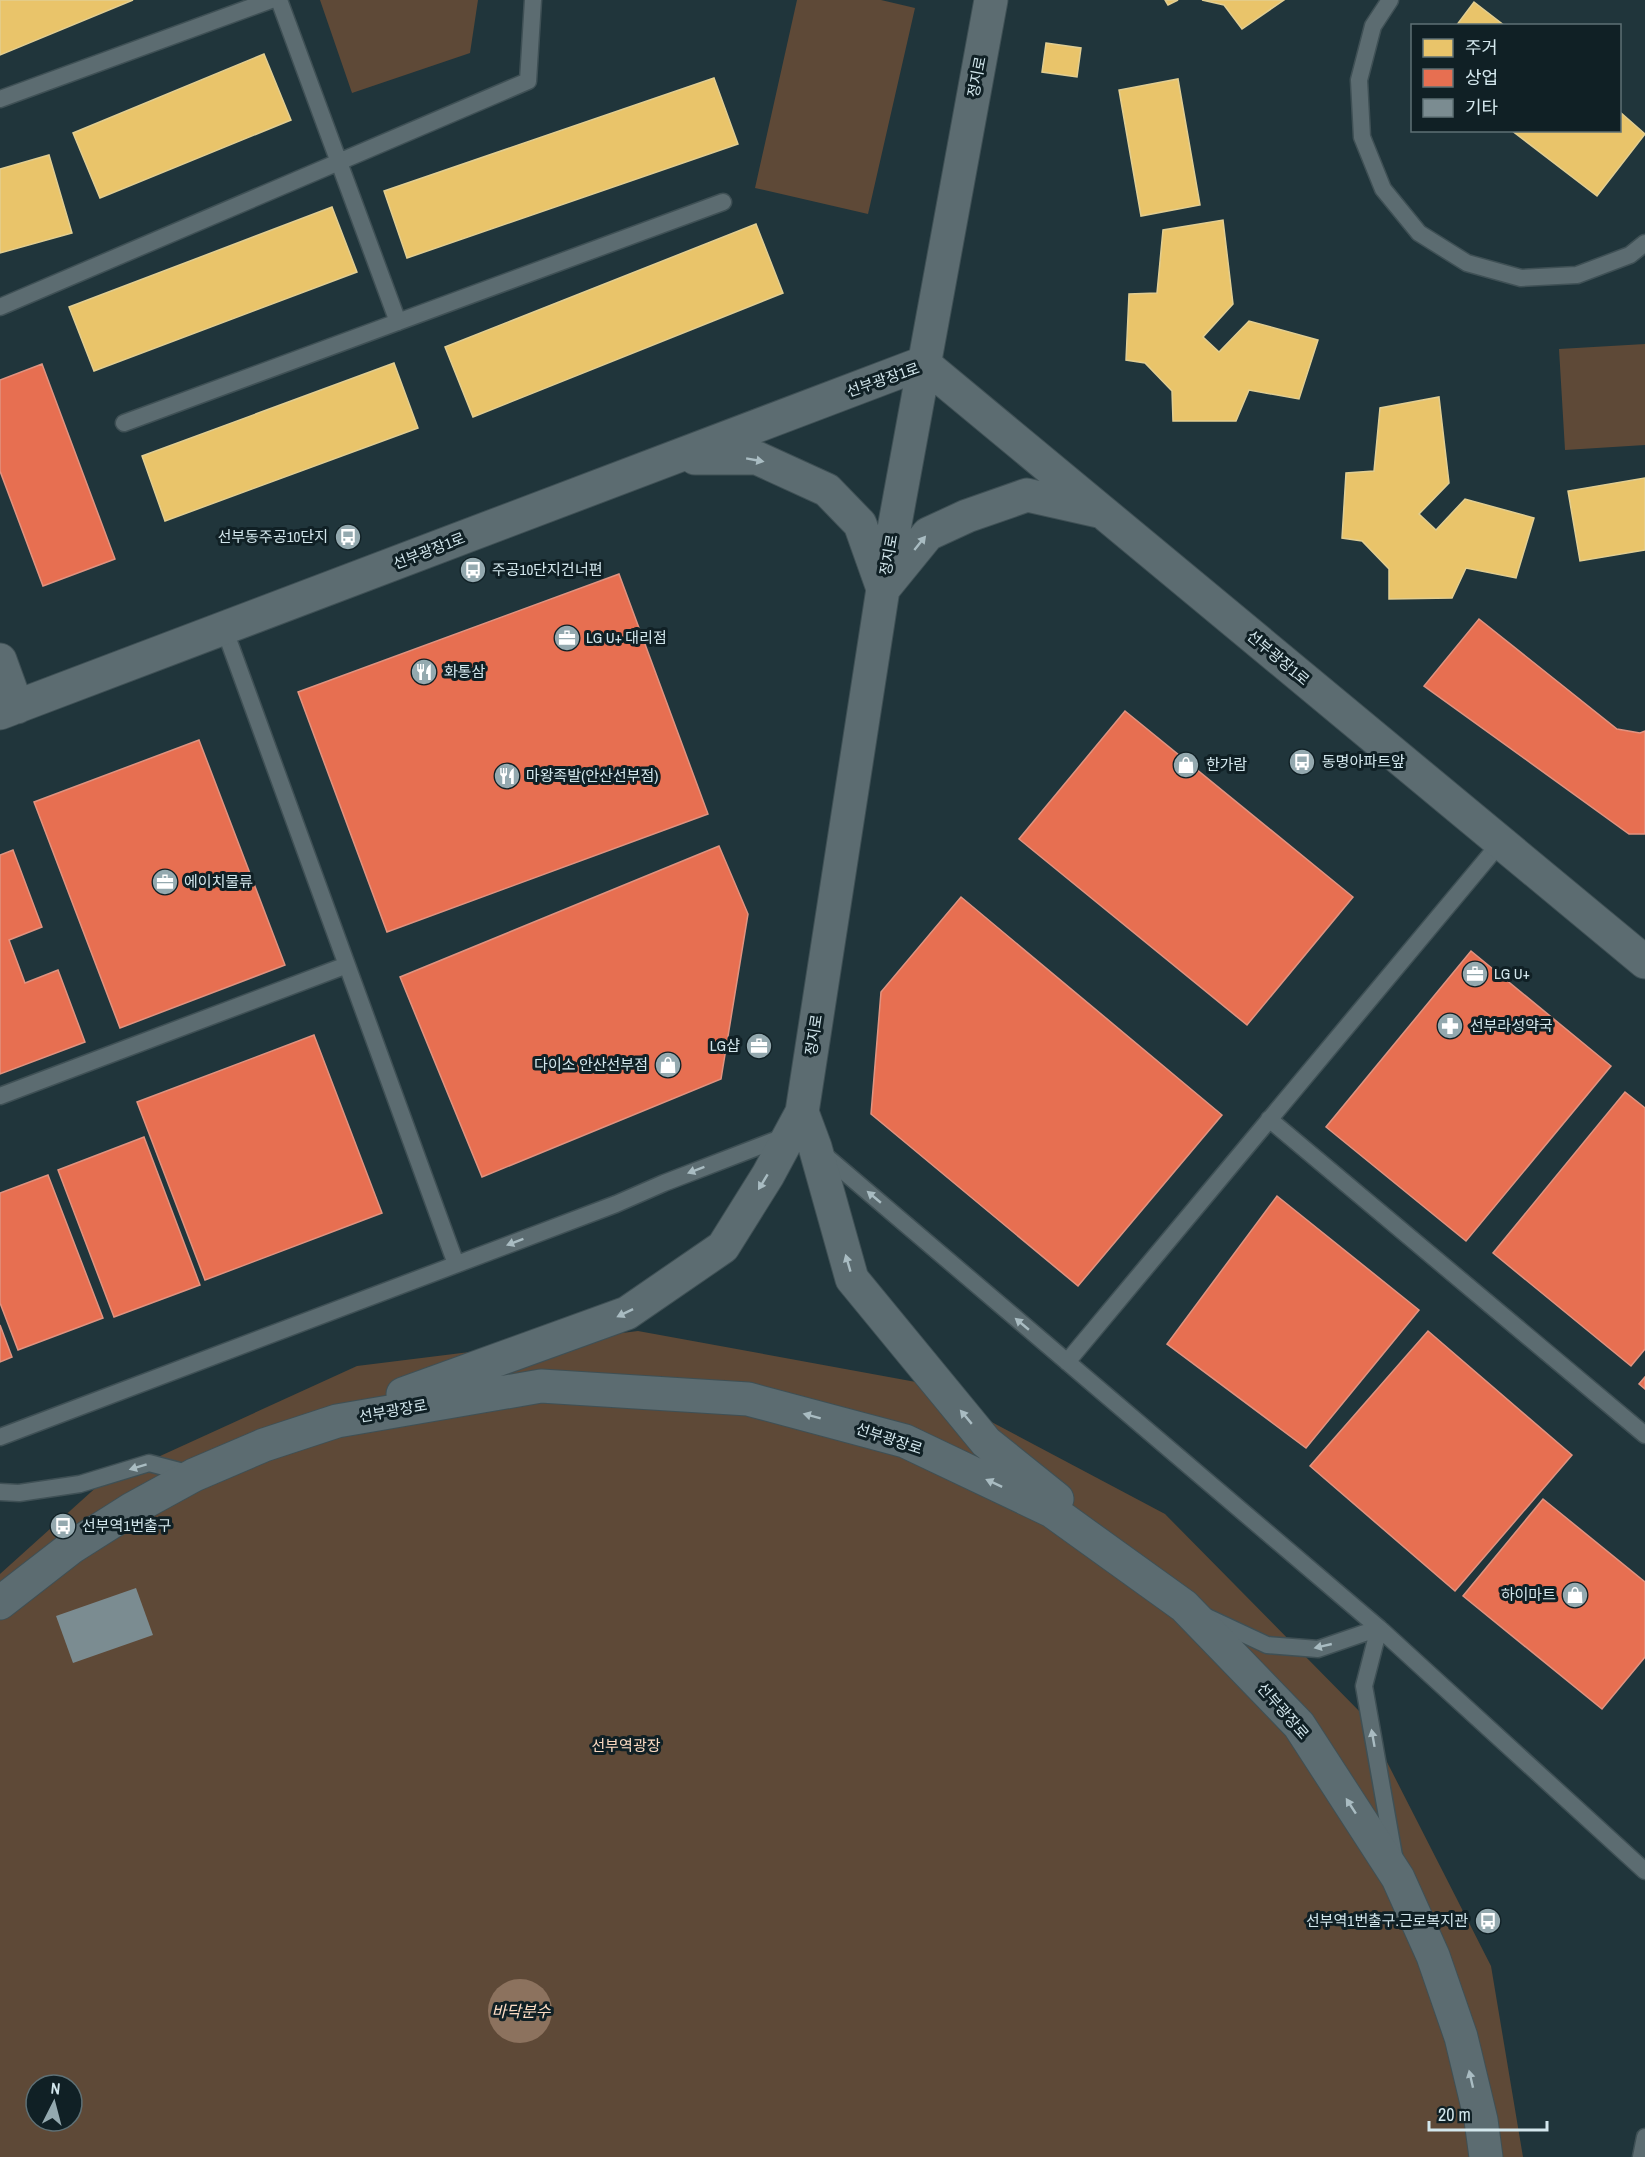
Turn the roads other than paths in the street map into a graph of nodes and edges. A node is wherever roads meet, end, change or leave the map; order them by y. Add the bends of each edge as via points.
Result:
1 (271, 0) edge
2 (279, 0) edge
3 (533, 0) edge
4 (991, 0) edge
5 (1390, 0) edge
6 (0, 99) edge
7 (339, 162) junction
8 (723, 202) dead end
9 (1645, 243) edge
10 (0, 307) edge
11 (398, 322) junction
12 (923, 363) junction
13 (124, 423) dead end
14 (676, 457) junction
15 (1103, 512) junction
16 (883, 589) junction
17 (224, 628) junction
18 (0, 660) edge
19 (8, 710) edge
20 (1501, 842) junction
21 (1645, 962) edge
22 (347, 965) junction
23 (0, 1096) edge
24 (1269, 1119) junction
25 (802, 1131) junction
26 (456, 1264) junction
27 (1067, 1362) junction
28 (337, 1421) junction
29 (1645, 1435) edge
30 (0, 1437) edge
31 (194, 1475) junction
32 (0, 1492) edge
33 (0, 1603) edge
34 (1184, 1606) junction
35 (1379, 1628) junction
36 (1645, 1871) edge
37 (1398, 1878) junction
38 (1481, 2120) junction
39 (1645, 2137) edge
40 (1486, 2157) edge
41 (1499, 2157) edge
42 (1641, 2157) edge

1 - 6 lane
2 - 7 lane
3 - 7 lane via 528,81
4 - 12 street, 정지로
5 - 9 lane via 1373,26 1359,80 1362,136 1383,189 1419,233 1467,263 1521,278 1577,276 1630,255
7 - 10 lane
7 - 11 lane
8 - 11 lane
11 - 13 lane
12 - 14 street, 선부광장1로
12 - 15 street, 선부광장1로
12 - 16 street, 정지로
14 -> 16 street via 757,458 827,490 860,524
14 - 17 street, 선부광장1로
16 -> 15 street via 928,534 967,516 1027,495
15 - 20 street, 선부광장1로
16 - 25 street, 정지로
17 - 19 street, 선부광장1로
17 - 22 lane
18 - 19 street
20 - 21 street, 선부광장1로
20 - 24 lane
22 - 23 lane
22 - 26 lane
24 - 27 lane
24 - 29 lane
25 -> 26 lane
27 -> 25 lane
25 -> 28 street via 768,1175 723,1247 627,1313
34 -> 25 street via 986,1442 852,1279
26 - 30 lane
27 - 35 lane
28 - 31 street, 선부광장로 via 264,1445
34 -> 28 street, 선부광장로 via 1052,1511 905,1441 748,1399 541,1386
31 -> 32 lane via 149,1463 80,1484
31 - 33 street, 선부광장로 via 72,1547
35 -> 34 lane via 1318,1649 1267,1645
37 -> 34 street, 선부광장로 via 1299,1725
35 - 36 lane
37 -> 35 lane via 1364,1686
38 -> 37 street, 선부광장로 via 1458,2027 1433,1956
38 - 40 street, 선부광장로
38 - 41 street
39 - 42 lane

